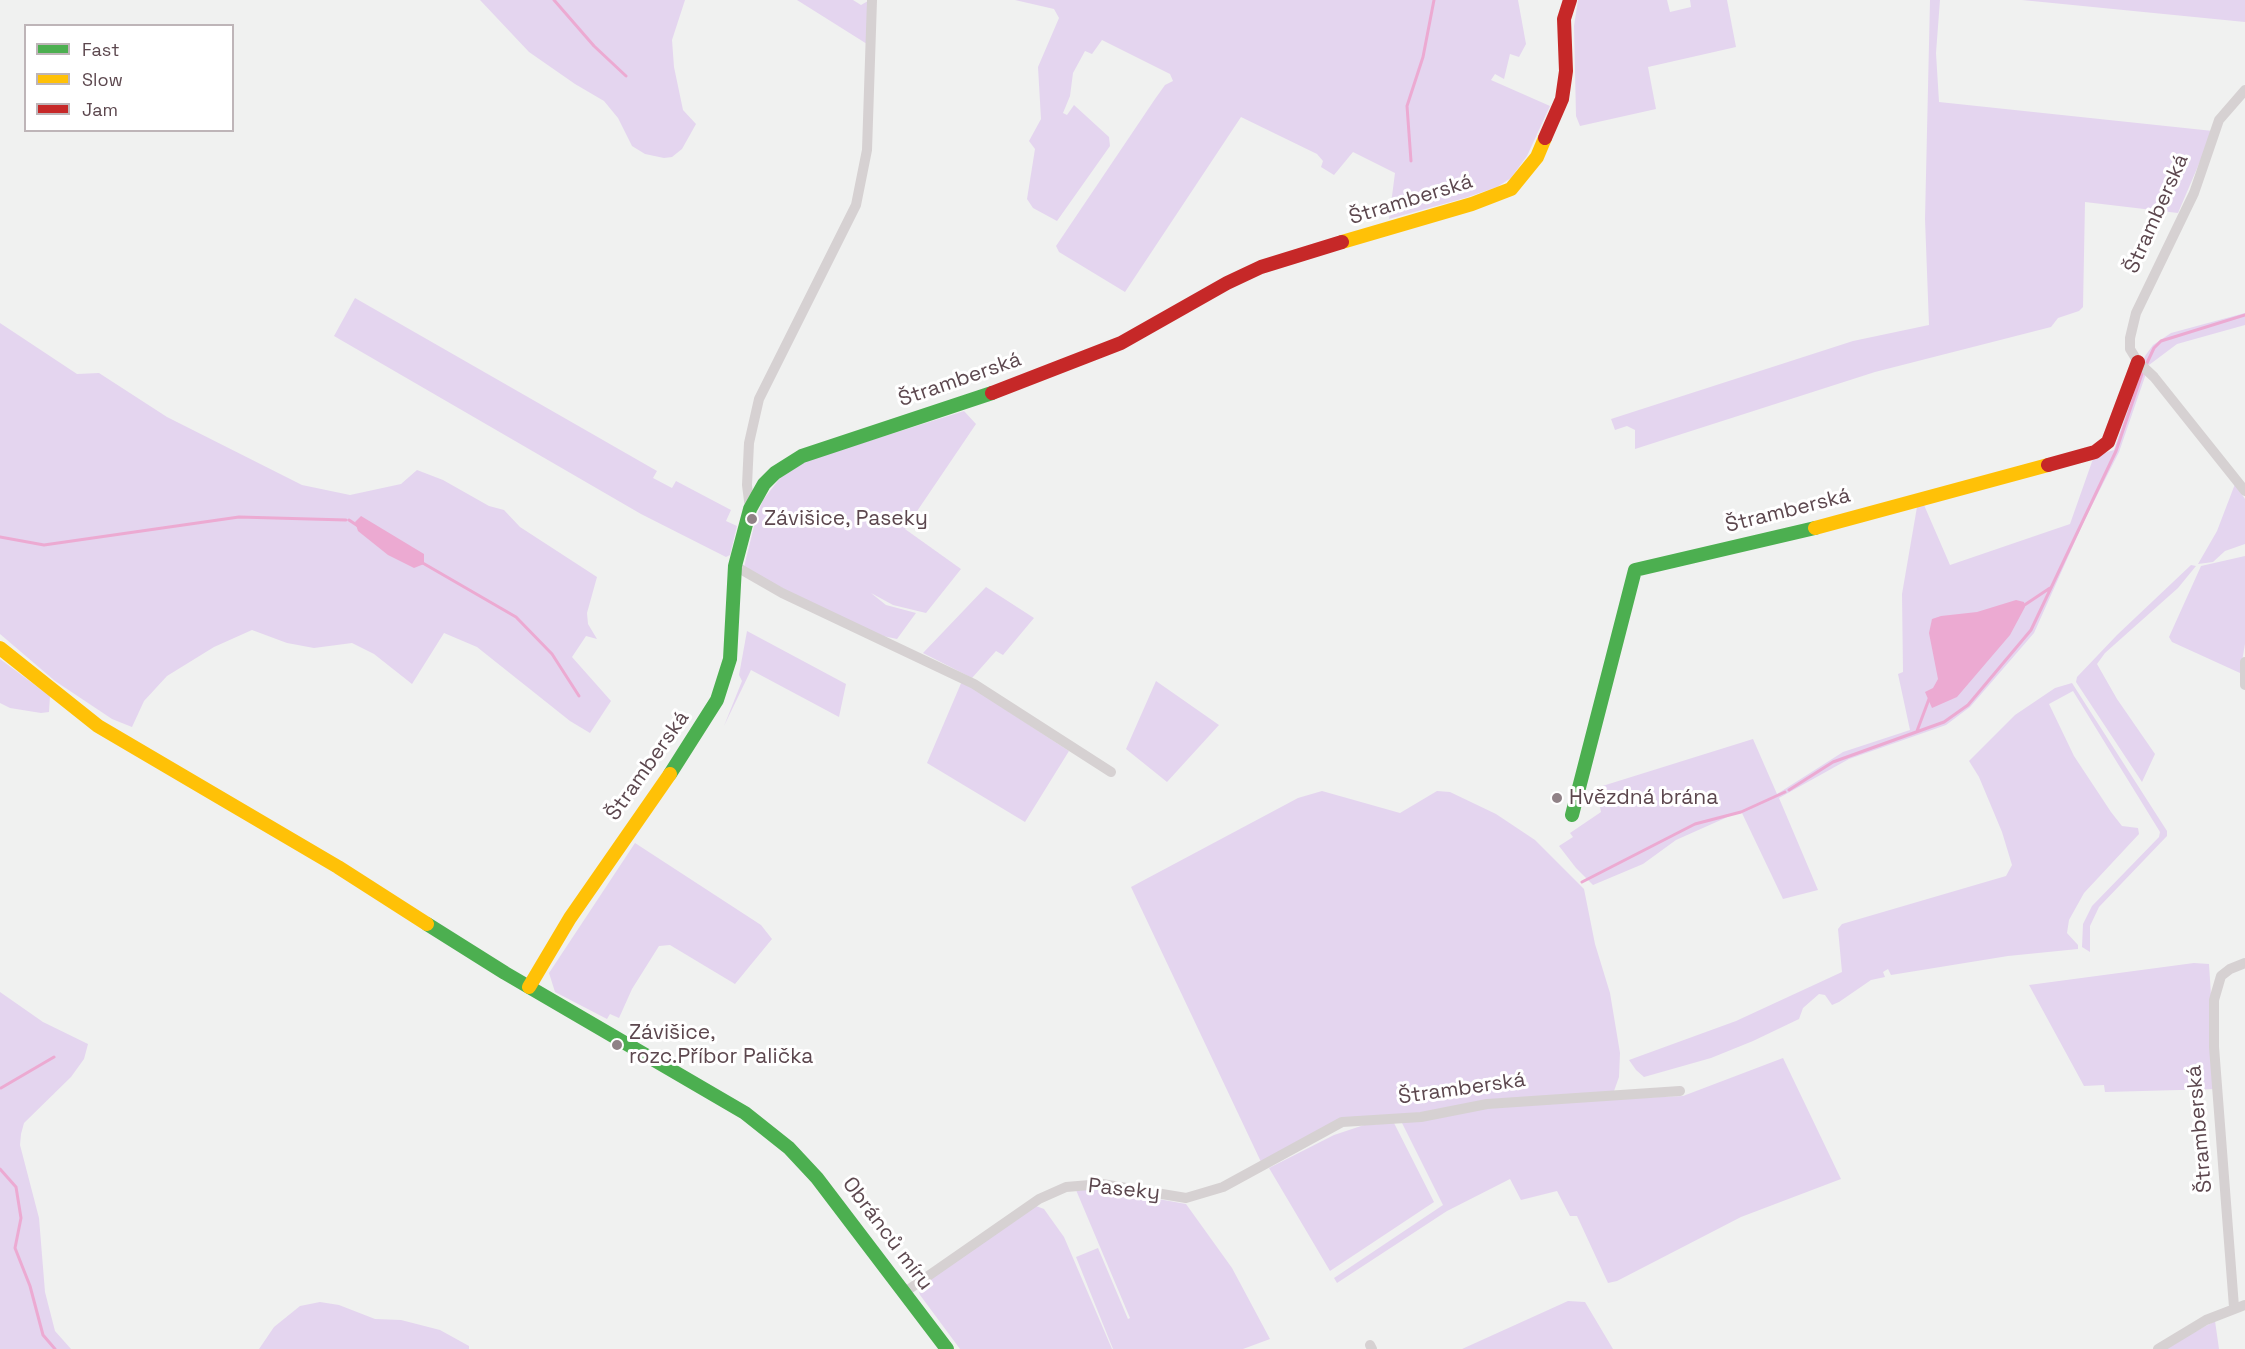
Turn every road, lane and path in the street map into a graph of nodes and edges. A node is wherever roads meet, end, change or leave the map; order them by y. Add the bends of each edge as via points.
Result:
1 (872, 0) edge
2 (1569, 0) edge
3 (2245, 90) edge
4 (2138, 362) junction
5 (2245, 491) edge
6 (750, 509) junction
7 (735, 566) junction
8 (0, 648) edge
9 (2245, 662) edge
10 (2245, 685) edge
11 (1111, 771) dead end
12 (1572, 814) dead end
13 (2245, 963) edge
14 (529, 987) junction
15 (1680, 1091) dead end
16 (1261, 1168) joint
17 (905, 1292) junction
18 (2240, 1306) edge
19 (946, 1349) edge
20 (2158, 1349) edge

1 - 6 street via 867,150 856,205 759,399 749,443
2 - 6 street, Štramberská via 1564,19 1566,71 1562,99 1537,157 1511,189 1261,267 1121,343 1087,357 971,401 802,456 764,484
3 - 4 street, Štramberská via 2219,120 2194,194 2134,319 2130,349
4 - 5 street
4 - 12 street, Štramberská via 2113,434 2095,452 1831,524 1635,570
6 - 7 street, Štramberská
7 - 11 street via 782,593 974,684
7 - 14 street, Štramberská via 730,659 717,700 570,918
8 - 14 street, Obránců míru via 98,726 338,867
9 - 10 street
13 - 18 street, Štramberská via 2221,976 2214,1000 2214,1047
14 - 17 street, Obránců míru via 730,1103 789,1148 843,1208
15 - 16 street, Štramberská via 1497,1103 1421,1117 1342,1122
16 - 17 street, Paseky via 1222,1187 1186,1198 1102,1184 1066,1187 1039,1199
17 - 19 street, Obránců míru
18 - 20 street, Štramberská via 2206,1320

